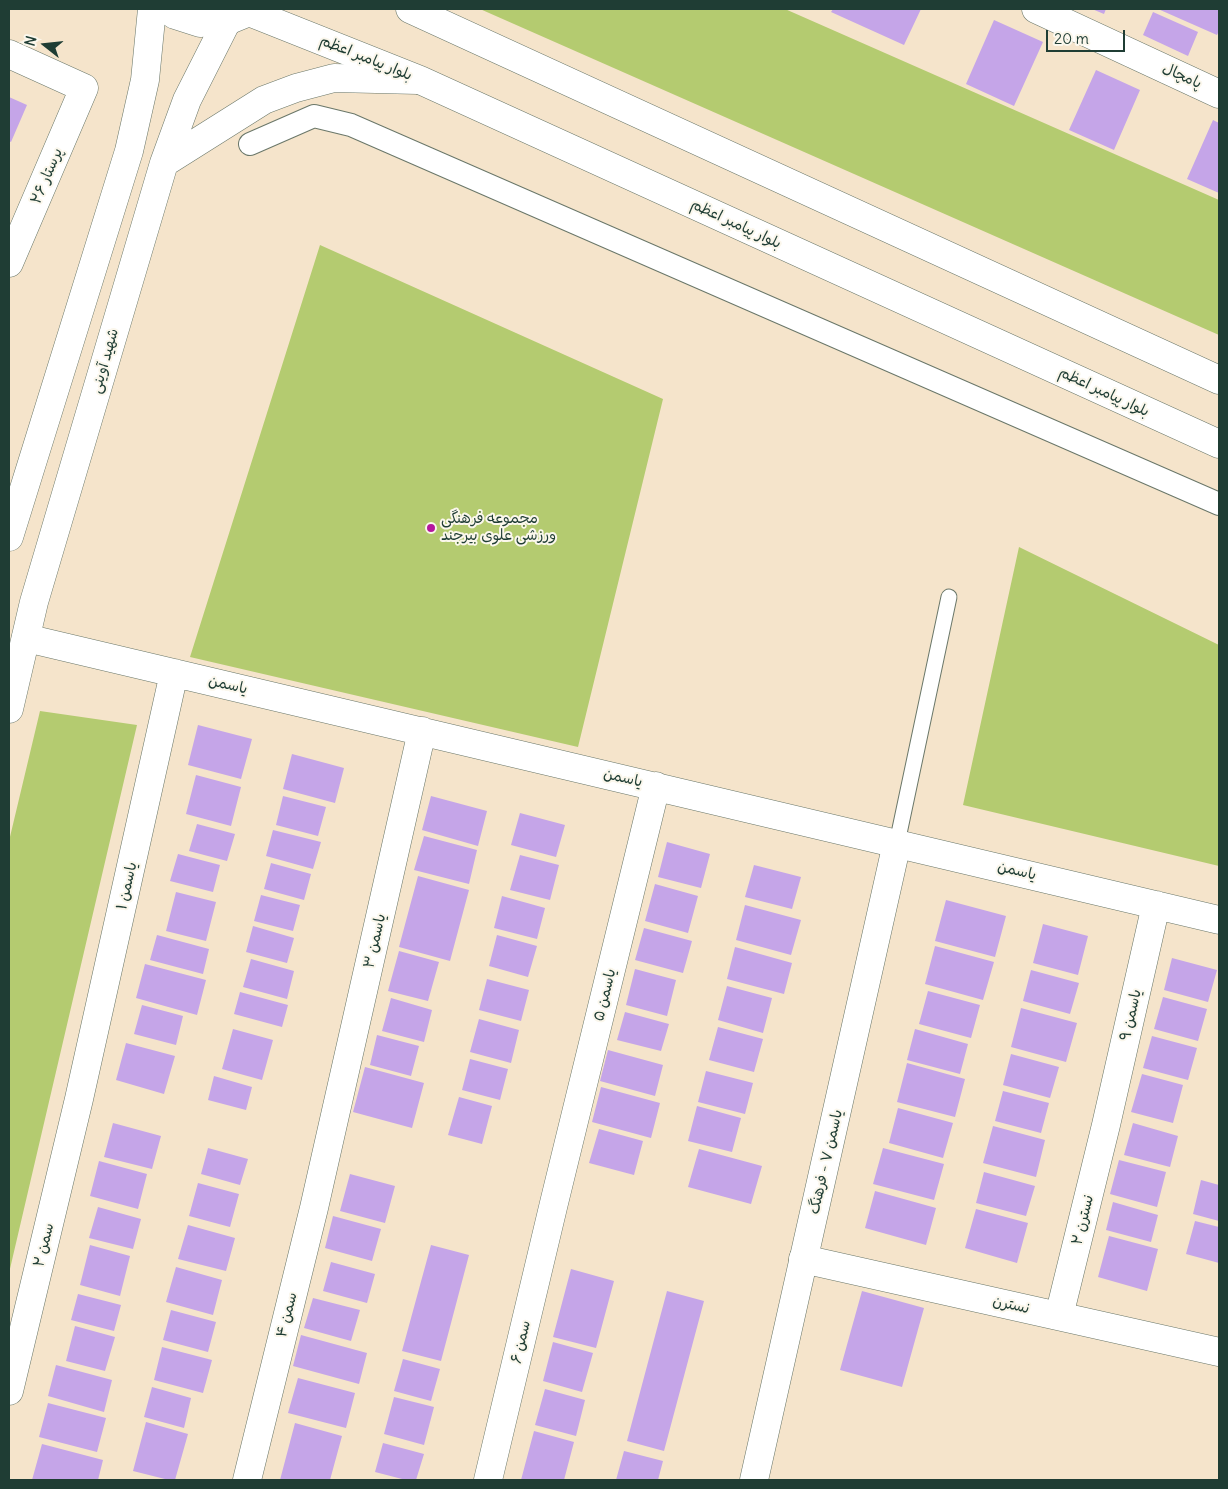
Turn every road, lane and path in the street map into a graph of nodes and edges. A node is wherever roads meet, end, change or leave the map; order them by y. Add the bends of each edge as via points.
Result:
1 (152, 9) edge
2 (166, 9) edge
3 (410, 9) edge
4 (1036, 9) edge
5 (243, 14) edge
6 (9, 54) edge
7 (420, 80) junction
8 (1219, 94) edge
9 (250, 144) dead end
10 (164, 163) junction
11 (9, 263) edge
12 (1219, 380) edge
13 (1219, 444) edge
14 (1219, 504) edge
15 (9, 537) edge
16 (949, 596) dead end
17 (26, 638) junction
18 (174, 672) junction
19 (9, 709) edge
20 (422, 731) junction
21 (656, 786) junction
22 (897, 843) junction
23 (1156, 905) junction
24 (1219, 920) edge
25 (79, 1099) joint
26 (1106, 1124) joint
27 (327, 1150) joint
28 (554, 1203) joint
29 (804, 1259) junction
30 (1059, 1316) junction
31 (1219, 1352) edge
32 (9, 1391) edge
33 (247, 1480) edge
34 (488, 1480) edge
35 (754, 1480) edge

1 - 15 street via 145,80 129,151
2 - 5 street via 200,23
3 - 12 street
4 - 8 street, پامچال
5 - 7 street, بلوار پیامبر اعظم
5 - 10 street, شهید آوینی via 187,100
6 - 11 street, پرستار ۲۶ via 84,88
7 - 10 street via 334,78 296,88 264,100
7 - 13 street, بلوار پیامبر اعظم
9 - 14 street via 314,116 351,125
10 - 17 street, شهید آوینی
16 - 22 lane
17 - 18 street, یاسمن
17 - 19 street, شهید آوینی
18 - 20 street, یاسمن
18 - 25 street, یاسمن ۱
20 - 21 street, یاسمن
20 - 27 street, یاسمن ۳
21 - 22 street, یاسمن
21 - 28 street, یاسمن ۵
22 - 23 street, یاسمن
22 - 29 street, یاسمن ۷ - فرهنگ
23 - 24 street, یاسمن
23 - 26 street, یاسمن ۹
25 - 32 street, سمن ۲
26 - 30 street, نسترن ۲
27 - 33 street, سمن ۴
28 - 34 street, سمن ۶
29 - 30 street, نسترن
29 - 35 street, یاسمن ۷ - فرهنگ
30 - 31 street, نسترن

